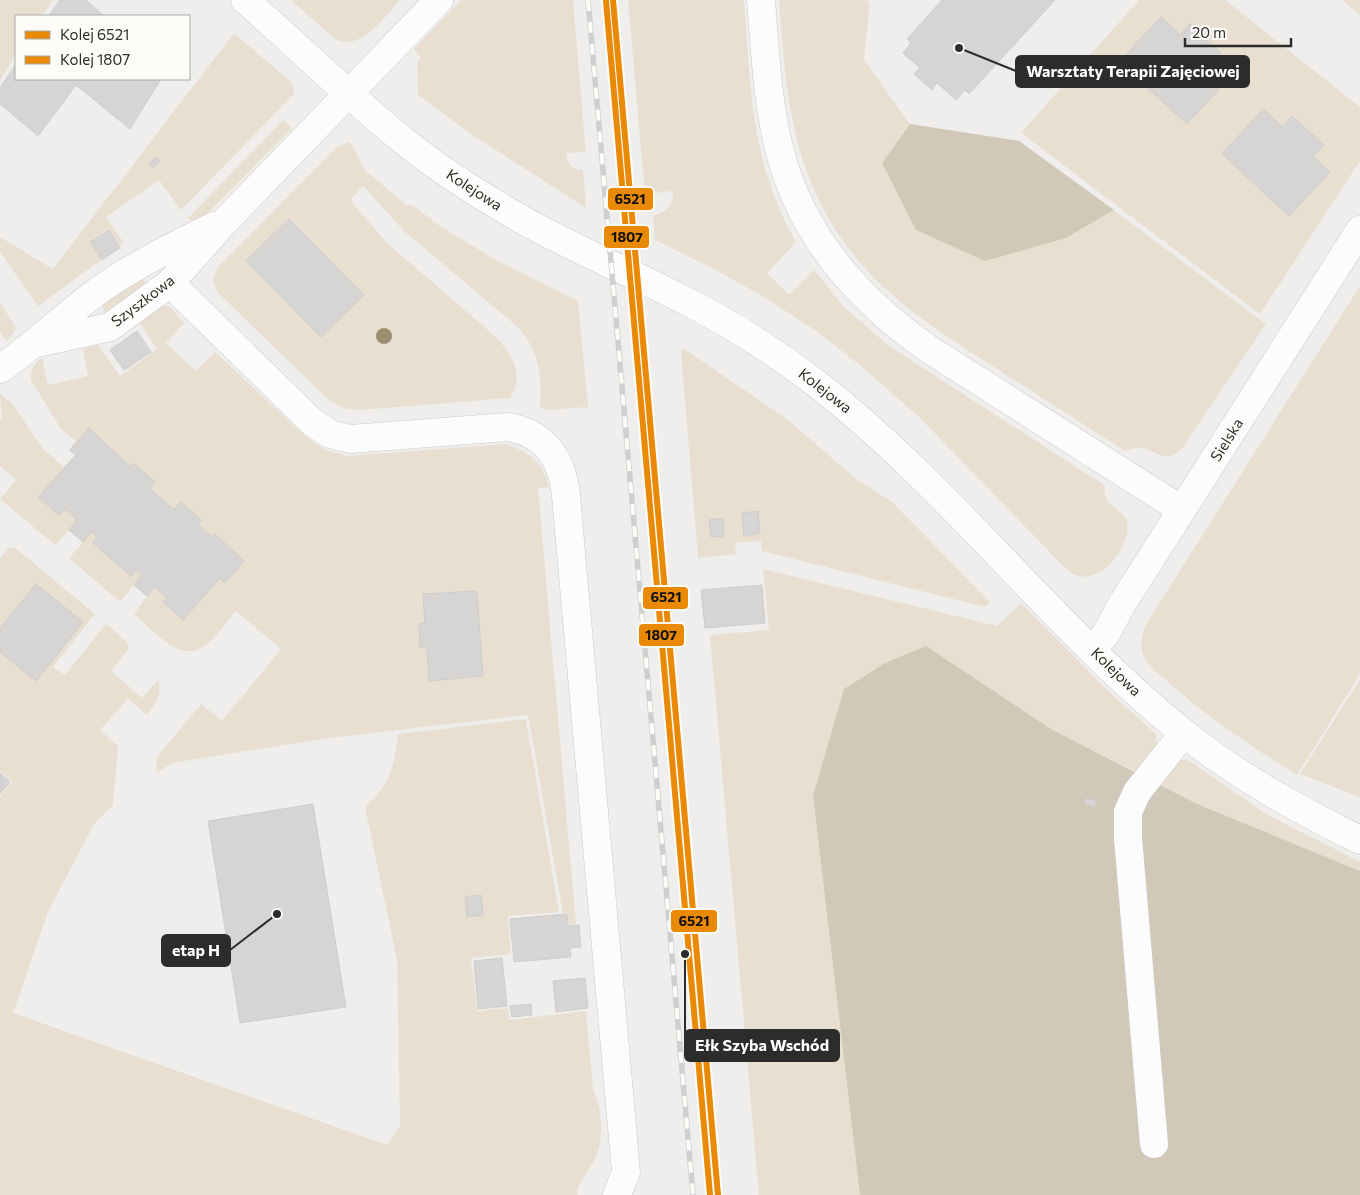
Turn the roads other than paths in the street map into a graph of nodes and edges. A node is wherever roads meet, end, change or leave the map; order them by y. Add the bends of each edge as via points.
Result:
1 (245, 0) edge
2 (439, 0) edge
3 (761, 0) edge
4 (350, 94) junction
5 (226, 220) junction
6 (1360, 230) edge
7 (170, 284) junction
8 (37, 343) junction
9 (0, 369) edge
10 (1182, 510) junction
11 (1092, 649) junction
12 (1184, 733) junction
13 (1360, 840) edge
14 (1154, 1144) dead end
15 (617, 1195) edge

1 - 4 street, Kolejowa
2 - 4 street, Szyszkowa
3 - 10 street via 771,108 786,172 814,234 854,287 890,321 927,348
4 - 5 street, Szyszkowa
4 - 11 street, Kolejowa via 413,148 481,195 581,252 722,320 815,382 898,454
5 - 7 street, Szyszkowa
5 - 8 street, Szyszkowa via 153,256 110,283
6 - 10 street, Sielska
7 - 8 street, Szyszkowa via 110,327
7 - 15 street via 312,422 330,434 350,439 508,427 538,438 560,463 566,496 626,1172
8 - 9 street, Szyszkowa
10 - 11 street, Sielska via 1106,634
11 - 12 street, Kolejowa
12 - 13 street, Kolejowa via 1222,762 1297,809
12 - 14 street via 1137,792 1128,812 1128,848

